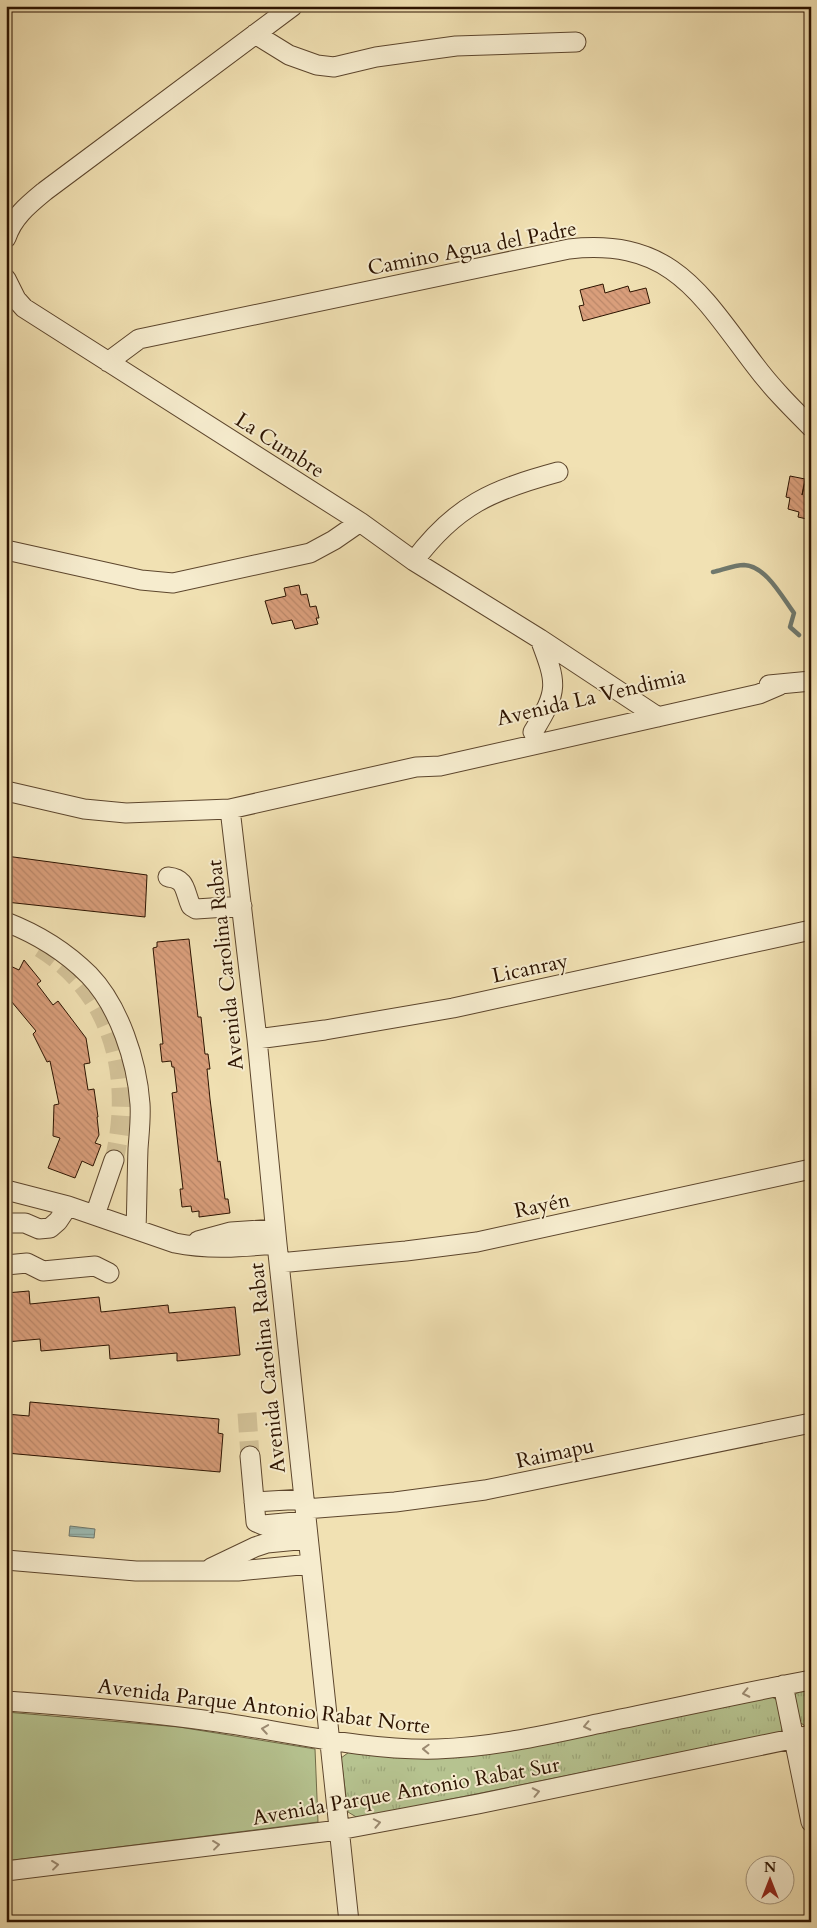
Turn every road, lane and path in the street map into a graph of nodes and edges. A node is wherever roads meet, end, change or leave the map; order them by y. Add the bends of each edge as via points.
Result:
1 (293, 6) edge
2 (255, 34) junction
3 (576, 42) dead end
4 (6, 238) edge
5 (6, 279) edge
6 (15, 310) edge
7 (108, 362) junction
8 (811, 427) edge
9 (558, 472) dead end
10 (360, 522) junction
11 (6, 550) edge
12 (414, 561) junction
13 (540, 639) junction
14 (811, 681) edge
15 (652, 712) junction
16 (533, 732) junction
17 (416, 767) junction
18 (6, 791) edge
19 (230, 809) junction
20 (168, 877) dead end
21 (241, 901) junction
22 (6, 922) edge
23 (811, 930) edge
24 (257, 1039) junction
25 (114, 1160) tunnel mouth
26 (811, 1169) edge
27 (6, 1190) edge
28 (68, 1206) junction
29 (95, 1215) junction
30 (6, 1223) edge
31 (136, 1229) junction
32 (276, 1236) junction
33 (279, 1263) junction
34 (6, 1265) edge
35 (109, 1273) dead end
36 (811, 1423) edge
37 (250, 1456) tunnel mouth
38 (306, 1517) junction
39 (6, 1560) edge
40 (311, 1564) junction
41 (202, 1571) junction
42 (811, 1680) edge
43 (783, 1685) junction
44 (6, 1701) edge
45 (802, 1737) edge
46 (330, 1739) junction
47 (811, 1822) edge
48 (339, 1830) junction
49 (6, 1871) edge
50 (349, 1922) edge

1 - 2 street
2 - 3 street via 289,55 334,67 376,56 456,46
2 - 4 street via 38,196 22,210
5 - 6 street, La Cumbre via 16,299
6 - 7 street, La Cumbre
7 - 8 street, Camino Agua del Padre via 139,339 569,249 602,247 648,257 688,282 721,318 755,366
7 - 10 street, La Cumbre
9 - 12 street via 499,490 472,504 448,523
10 - 11 street via 310,553 173,583 142,580
10 - 12 street, La Cumbre
12 - 13 street, La Cumbre
13 - 15 street, La Cumbre
13 - 16 street via 552,669 554,685 548,708
14 - 15 street, Avenida La Vendimia via 780,685 759,694
15 - 16 street, Avenida La Vendimia
15 - 17 street, Avenida La Vendimia via 440,766
16 - 17 street, Avenida La Vendimia via 437,756
17 - 19 street, Avenida La Vendimia
18 - 19 street, Avenida La Vendimia via 84,808 126,813
19 - 21 street, Avenida Carolina Rabat
20 - 21 street via 178,878 183,883 191,906 196,909
21 - 24 street, Avenida Carolina Rabat
22 - 31 street via 59,950 90,976 125,1036 140,1102
23 - 24 street, Licanray via 462,1006
24 - 32 street, Avenida Carolina Rabat
25 - 29 street
26 - 33 street, Rayén via 477,1242
27 - 28 street
28 - 29 street
28 - 30 street via 50,1228 40,1229 25,1222
29 - 31 street
31 - 32 street via 188,1246 233,1248
32 - 33 street, Avenida Carolina Rabat
33 - 38 street, Avenida Carolina Rabat
34 - 35 street via 28,1263 43,1271 95,1266
36 - 38 street, Raimapu via 485,1490
37 - 38 street via 256,1522 263,1525
38 - 40 street, Avenida Carolina Rabat
38 - 41 street via 267,1543
39 - 41 street via 136,1571
40 - 41 street
40 - 46 street, Avenida Carolina Rabat
42 - 43 street, Avenida Parque Antonio Rabat Norte
43 - 45 street
43 -> 46 street, Avenida Parque Antonio Rabat Norte via 481,1746 397,1748
46 -> 44 street, Avenida Parque Antonio Rabat Norte via 141,1712
45 - 47 street
48 -> 45 street, Avenida Parque Antonio Rabat Sur
46 - 48 street, Avenida Carolina Rabat
49 -> 48 street, Avenida Parque Antonio Rabat Sur
48 - 50 street, Avenida Carolina Rabat

